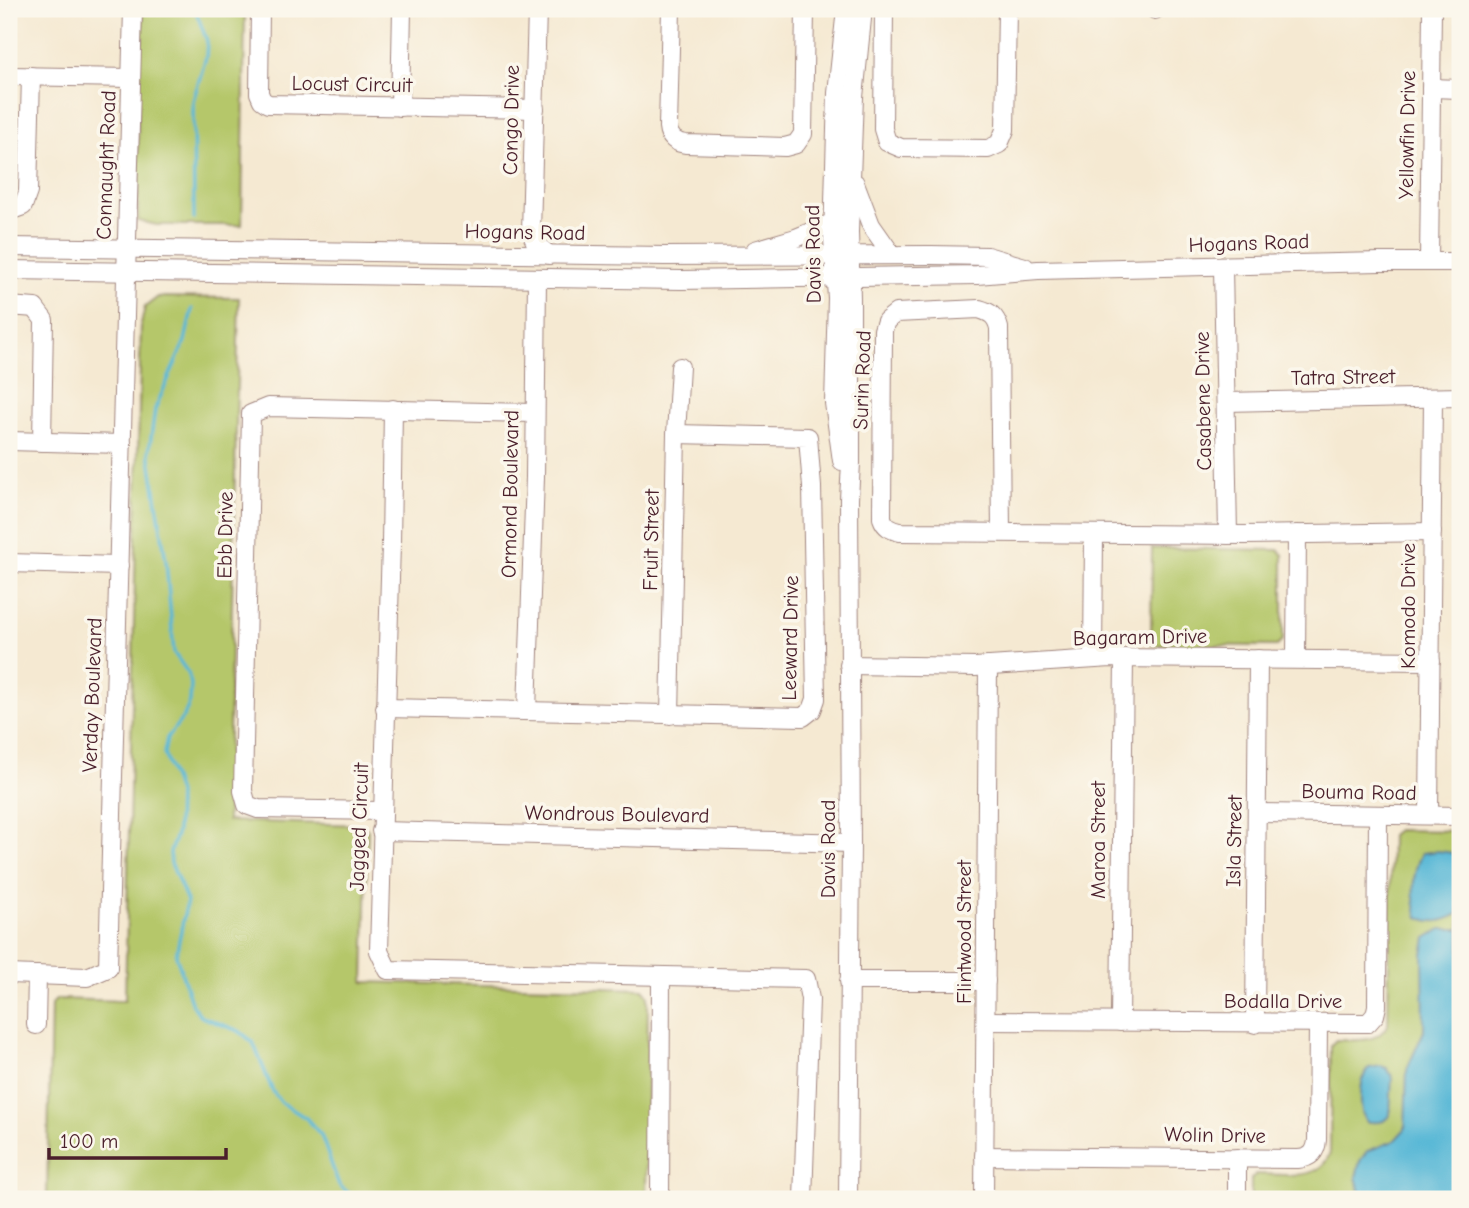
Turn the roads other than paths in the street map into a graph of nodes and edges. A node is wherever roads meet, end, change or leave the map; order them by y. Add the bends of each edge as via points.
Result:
1 (133, 9) edge
2 (260, 9) edge
3 (402, 9) edge
4 (537, 9) edge
5 (671, 9) edge
6 (805, 9) edge
7 (846, 9) edge
8 (863, 9) edge
9 (884, 9) edge
10 (1007, 9) edge
11 (1432, 9) edge
12 (9, 76) edge
13 (30, 76) junction
14 (131, 78) junction
15 (1431, 89) junction
16 (1460, 89) edge
17 (400, 107) junction
18 (534, 109) junction
19 (852, 176) junction
20 (9, 211) edge
21 (834, 222) junction
22 (531, 232) junction
23 (9, 247) edge
24 (126, 250) junction
25 (508, 254) junction
26 (742, 254) junction
27 (549, 255) junction
28 (892, 255) junction
29 (842, 256) junction
30 (1429, 262) junction
31 (1460, 262) edge
32 (1223, 267) junction
33 (9, 270) edge
34 (1038, 270) junction
35 (126, 273) junction
36 (844, 277) junction
37 (537, 278) junction
38 (9, 306) edge
39 (125, 322) joint
40 (680, 367) dead end
41 (1460, 397) edge
42 (1433, 398) junction
43 (1227, 402) junction
44 (393, 410) junction
45 (534, 413) junction
46 (676, 434) junction
47 (9, 441) edge
48 (42, 442) junction
49 (122, 444) junction
50 (1432, 532) junction
51 (1001, 533) junction
52 (1094, 534) junction
53 (1297, 534) junction
54 (1228, 535) junction
55 (9, 563) edge
56 (119, 566) junction
57 (1124, 658) junction
58 (1093, 659) junction
59 (1258, 659) junction
60 (1296, 659) junction
61 (1431, 661) junction
62 (849, 665) junction
63 (988, 666) junction
64 (385, 708) junction
65 (527, 711) junction
66 (670, 715) junction
67 (382, 811) junction
68 (1257, 813) junction
69 (1378, 815) junction
70 (1429, 815) junction
71 (1460, 816) edge
72 (381, 831) junction
73 (851, 843) junction
74 (9, 974) edge
75 (37, 975) junction
76 (661, 976) junction
77 (849, 981) junction
78 (986, 981) junction
79 (986, 1021) junction
80 (1120, 1022) junction
81 (1255, 1024) junction
82 (1318, 1024) junction
83 (36, 1025) dead end
84 (985, 1156) junction
85 (1237, 1158) junction
86 (660, 1199) edge
87 (803, 1199) edge
88 (848, 1199) edge
89 (984, 1199) edge
90 (1237, 1199) edge

1 - 14 street, Connaught Road
2 - 17 street, Locust Circuit via 259,89 265,103
3 - 17 street
4 - 18 street, Congo Drive
5 - 6 street via 668,127 673,139 686,144 772,146 790,146 799,141 803,129
7 - 21 street, Davis Road via 837,93
8 - 19 street, Davis Road via 854,88
9 - 10 street via 883,129 887,142 901,148 988,149 999,144 1005,131
11 - 15 street, Yellowfin Drive
12 - 13 street
13 - 14 street
13 - 20 street via 28,192 23,206
14 - 24 street, Connaught Road
15 - 16 street
15 - 30 street, Yellowfin Drive
17 - 18 street, Locust Circuit
18 - 22 street, Congo Drive
19 - 28 street via 871,225
19 - 29 street, Davis Road
21 - 26 street
21 - 29 street, Davis Road
22 - 25 street
22 - 27 street
23 - 24 street, Hogans Road
24 - 25 street, Hogans Road
24 - 35 street, Connaught Road
25 - 27 street, Hogans Road
26 - 27 street, Hogans Road
26 - 29 street, Hogans Road
28 - 29 street, Hogans Road
28 - 34 street, Hogans Road via 987,256
29 - 36 street, Davis Road
30 - 31 street, Hogans Road
30 - 32 street, Hogans Road
32 - 34 street, Hogans Road
32 - 43 street, Casabene Drive
33 - 35 street, Hogans Road
34 - 36 street, Hogans Road
35 - 37 street, Hogans Road
35 - 39 street, Connaught Road
36 - 37 street, Hogans Road
36 - 62 street, Davis Road via 851,463
37 - 45 street, Ormond Boulevard
38 - 48 street via 35,308 44,320
39 - 49 street, Verday Boulevard
40 - 46 street, Fruit Street
41 - 42 street, Tatra Street
42 - 43 street, Tatra Street
42 - 50 street, Komodo Drive
43 - 54 street, Casabene Drive
44 - 45 street, Ebb Drive
44 - 64 street, Jagged Circuit
44 - 67 street, Ebb Drive via 268,407 250,414 243,791 247,804 258,809
45 - 65 street, Ormond Boulevard
46 - 66 street, Fruit Street
46 - 66 street, Leeward Drive via 808,437 816,699 803,717
47 - 48 street
48 - 49 street
49 - 56 street, Verday Boulevard
50 - 53 street, Surin Road
50 - 61 street, Komodo Drive
51 - 51 street, Surin Road via 996,320 979,309 896,313 886,321 884,330 883,522 900,532
51 - 52 street, Surin Road
52 - 54 street, Surin Road
52 - 58 street
53 - 54 street, Surin Road
53 - 60 street
55 - 56 street
56 - 75 street, Verday Boulevard via 108,968 87,977
57 - 58 street, Bagaram Drive
57 - 59 street, Bagaram Drive
57 - 80 street, Maroa Street
58 - 63 street, Bagaram Drive
59 - 60 street, Bagaram Drive
59 - 68 street, Isla Street
60 - 61 street, Bagaram Drive
61 - 70 street, Komodo Drive
62 - 63 street, Bagaram Drive
62 - 73 street, Davis Road
63 - 78 street, Flintwood Street
64 - 65 street, Leeward Drive
64 - 67 street, Jagged Circuit
65 - 66 street, Leeward Drive
67 - 72 street, Jagged Circuit
68 - 69 street, Bouma Road
68 - 81 street, Isla Street
69 - 70 street, Bouma Road
69 - 82 street, Bodalla Drive via 1376,1012 1363,1024
70 - 71 street, Bouma Road
72 - 73 street, Wondrous Boulevard
72 - 76 street, Jagged Circuit via 379,951 388,970
73 - 77 street, Davis Road
74 - 75 street, Verday Boulevard
75 - 83 street
76 - 86 street
76 - 87 street, Jagged Circuit via 806,979 810,999
77 - 78 street
77 - 88 street, Davis Road
78 - 79 street, Flintwood Street
79 - 80 street, Bodalla Drive
79 - 84 street, Flintwood Street
80 - 81 street, Bodalla Drive
81 - 82 street, Bodalla Drive
82 - 85 street, Wolin Drive via 1313,1153 1298,1159
84 - 85 street, Wolin Drive
84 - 89 street, Flintwood Street
85 - 90 street

